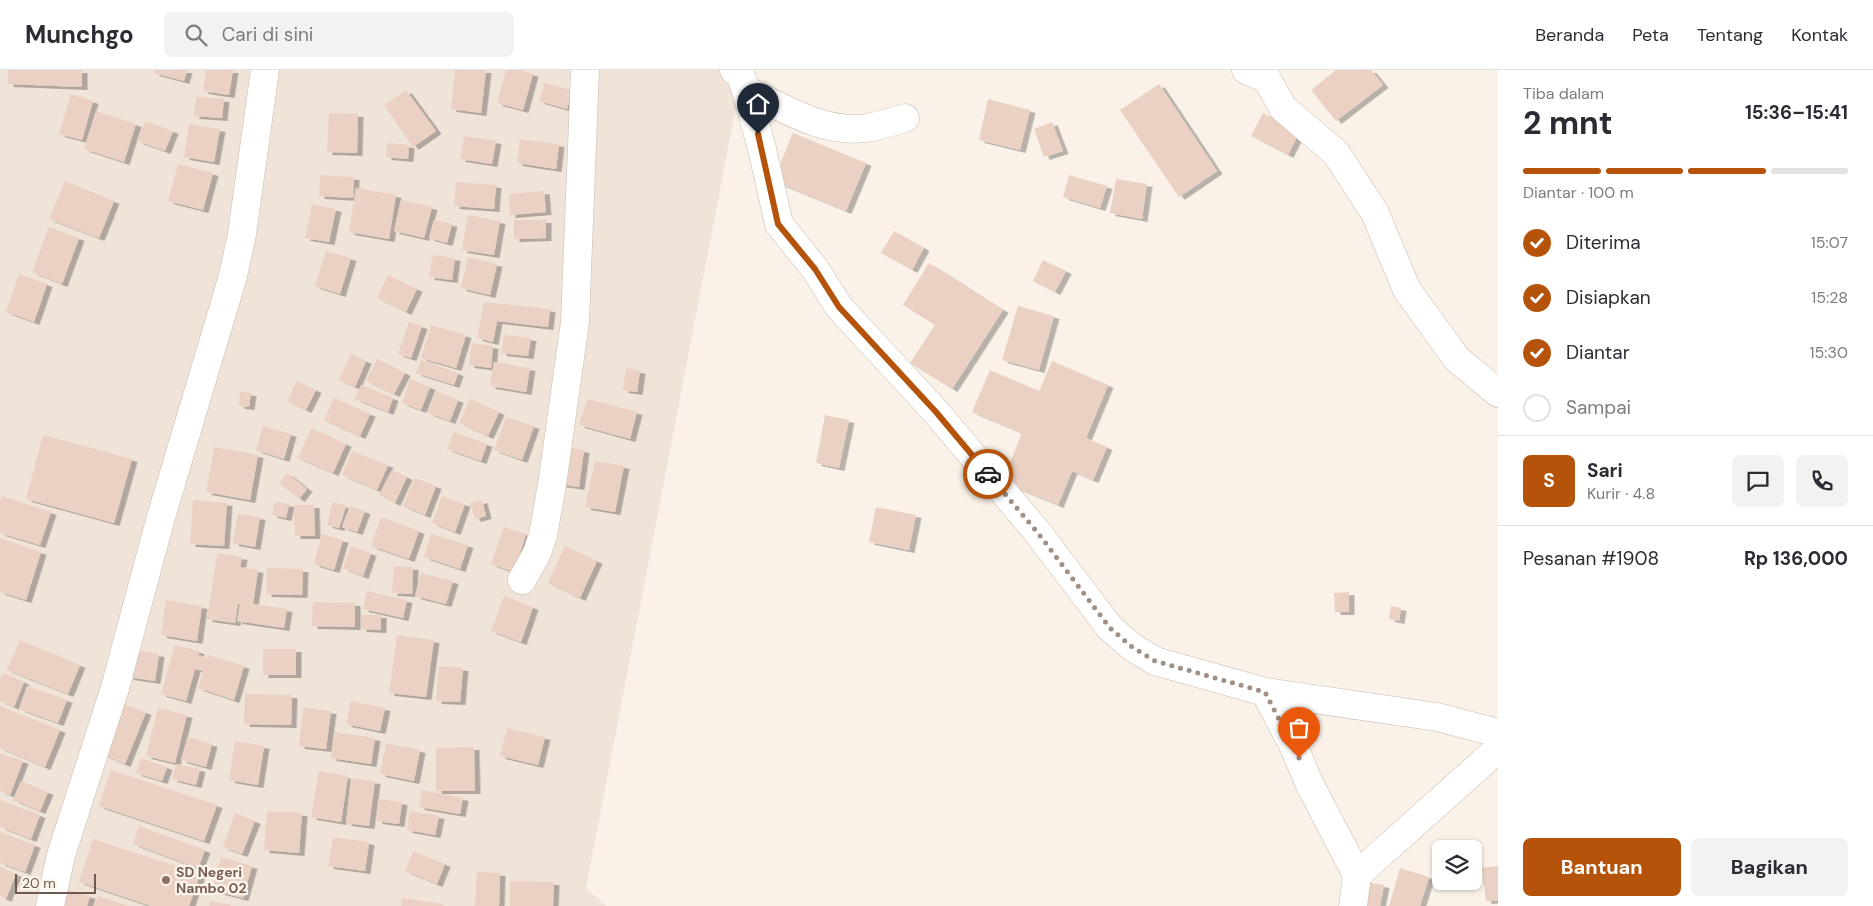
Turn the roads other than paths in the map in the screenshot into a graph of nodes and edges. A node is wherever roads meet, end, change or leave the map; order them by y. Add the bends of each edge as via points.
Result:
1 (265, 70) edge
2 (585, 70) edge
3 (1246, 70) edge
4 (740, 80) edge
5 (904, 118) dead end
6 (1498, 393) edge
7 (522, 580) dead end
8 (1265, 692) junction
9 (1498, 734) edge
10 (1498, 749) edge
11 (1357, 875) junction
12 (50, 906) edge
13 (1353, 906) edge

1 - 12 street via 233,276 161,517 115,688 61,854
2 - 7 street via 574,322 543,534 537,554
3 - 6 street via 1267,79 1283,108 1336,153 1375,213 1407,290 1457,359
4 - 5 street via 805,119 829,126 867,128
4 - 8 street via 762,149 778,224 815,269 839,307 936,412 1038,533 1110,628 1155,661
8 - 9 street via 1437,717
8 - 11 street
10 - 11 street
11 - 13 street

